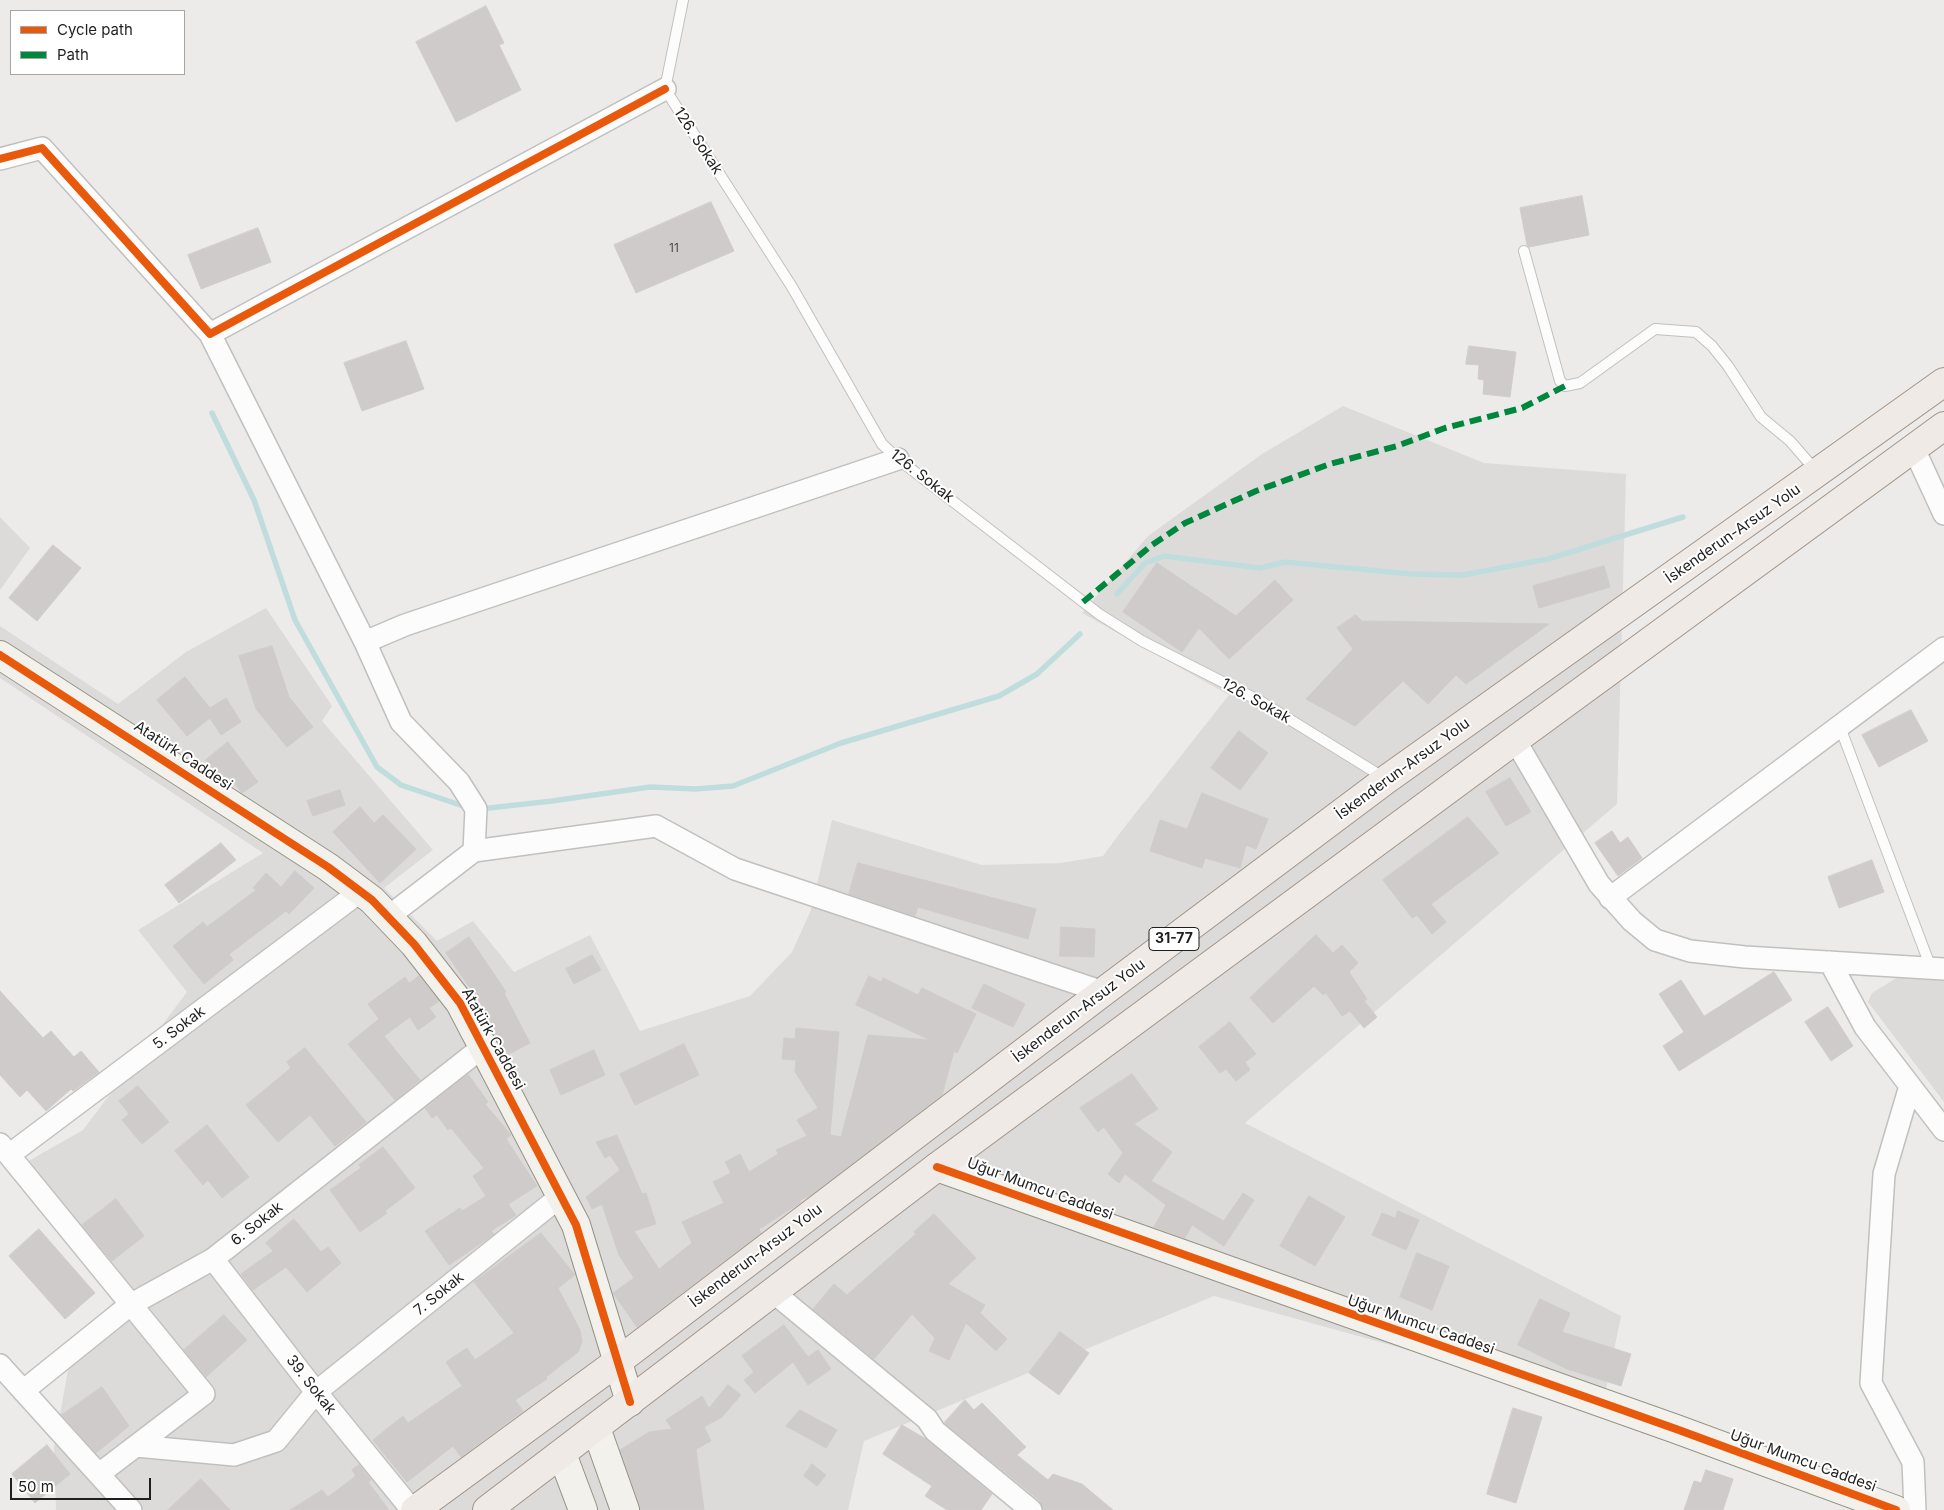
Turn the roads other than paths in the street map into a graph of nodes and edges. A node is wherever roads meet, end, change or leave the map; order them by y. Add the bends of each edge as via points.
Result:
1 (683, 0) edge
2 (665, 90) junction
3 (0, 159) edge
4 (1524, 250) dead end
5 (210, 334) junction
6 (1944, 382) edge
7 (1944, 426) edge
8 (1914, 449) junction
9 (898, 459) junction
10 (1818, 473) junction
11 (1944, 514) edge
12 (365, 642) junction
13 (1944, 648) edge
14 (0, 655) edge
15 (1840, 728) junction
16 (1515, 740) junction
17 (1387, 780) junction
18 (474, 851) junction
19 (361, 891) junction
20 (1610, 898) junction
21 (388, 917) junction
22 (1830, 962) junction
23 (1938, 968) edge
24 (1103, 992) junction
25 (484, 1046) junction
26 (1910, 1086) junction
27 (1944, 1130) edge
28 (4, 1149) edge
29 (937, 1167) junction
30 (561, 1196) junction
31 (213, 1259) junction
32 (774, 1292) junction
33 (130, 1305) junction
34 (617, 1362) junction
35 (0, 1365) edge
36 (23, 1391) junction
37 (316, 1392) junction
38 (630, 1402) junction
39 (596, 1428) junction
40 (136, 1446) junction
41 (562, 1454) junction
42 (99, 1474) junction
43 (131, 1510) edge
44 (414, 1510) edge
45 (487, 1510) edge
46 (583, 1510) edge
47 (625, 1510) edge
48 (1031, 1510) edge
49 (1896, 1510) edge
50 (1915, 1510) edge

1 - 2 lane
2 - 5 street
2 - 9 lane, 126. Sokak via 792,287 882,444
3 - 5 street via 42,148
4 - 10 lane via 1560,381 1565,386 1580,383 1656,329 1696,332 1728,366 1761,417 1790,441
5 - 12 street
6 - 10 main road, İskenderun-Arsuz Yolu / 31-77
7 - 8 main road
8 - 11 street
8 - 16 main road
9 - 12 street via 405,625
9 - 17 lane, 126. Sokak via 1099,614 1142,641 1260,701
10 - 17 main road, İskenderun-Arsuz Yolu / 31-77
12 - 18 street via 401,722 459,782 476,809
13 - 15 street
14 - 19 street, Atatürk Caddesi via 284,837
15 - 20 street
15 - 23 lane
16 - 20 street
16 - 29 main road
17 - 24 main road, İskenderun-Arsuz Yolu / 31-77
18 - 21 street
18 - 24 street via 656,826 735,869
19 - 21 street, Atatürk Caddesi
19 - 28 street, 5. Sokak
20 - 22 street via 1655,940 1690,951
21 - 25 street, Atatürk Caddesi via 414,944 460,1003
22 - 23 street
22 - 26 street via 1866,1027
24 - 34 main road, İskenderun-Arsuz Yolu / 31-77
25 - 30 street, Atatürk Caddesi
25 - 31 street, 6. Sokak
26 - 27 street
26 - 50 street via 1884,1174 1871,1383 1913,1462
28 - 33 street
29 - 32 main road
29 - 49 street, Uğur Mumcu Caddesi
30 - 34 street, Atatürk Caddesi via 576,1225
30 - 37 street, 7. Sokak
31 - 33 street, 6. Sokak
31 - 37 street, 39. Sokak
32 - 38 main road
32 - 48 street
33 - 36 street, 6. Sokak
33 - 40 street via 204,1394
34 - 38 street, Atatürk Caddesi
34 - 44 main road, İskenderun-Arsuz Yolu / 31-77
35 - 36 street
36 - 42 street
37 - 40 street, 7. Sokak via 276,1441 234,1455
37 - 44 street, 39. Sokak
38 - 39 main road
39 - 41 main road
39 - 47 street
40 - 42 street
41 - 45 main road
41 - 46 street
42 - 43 street

